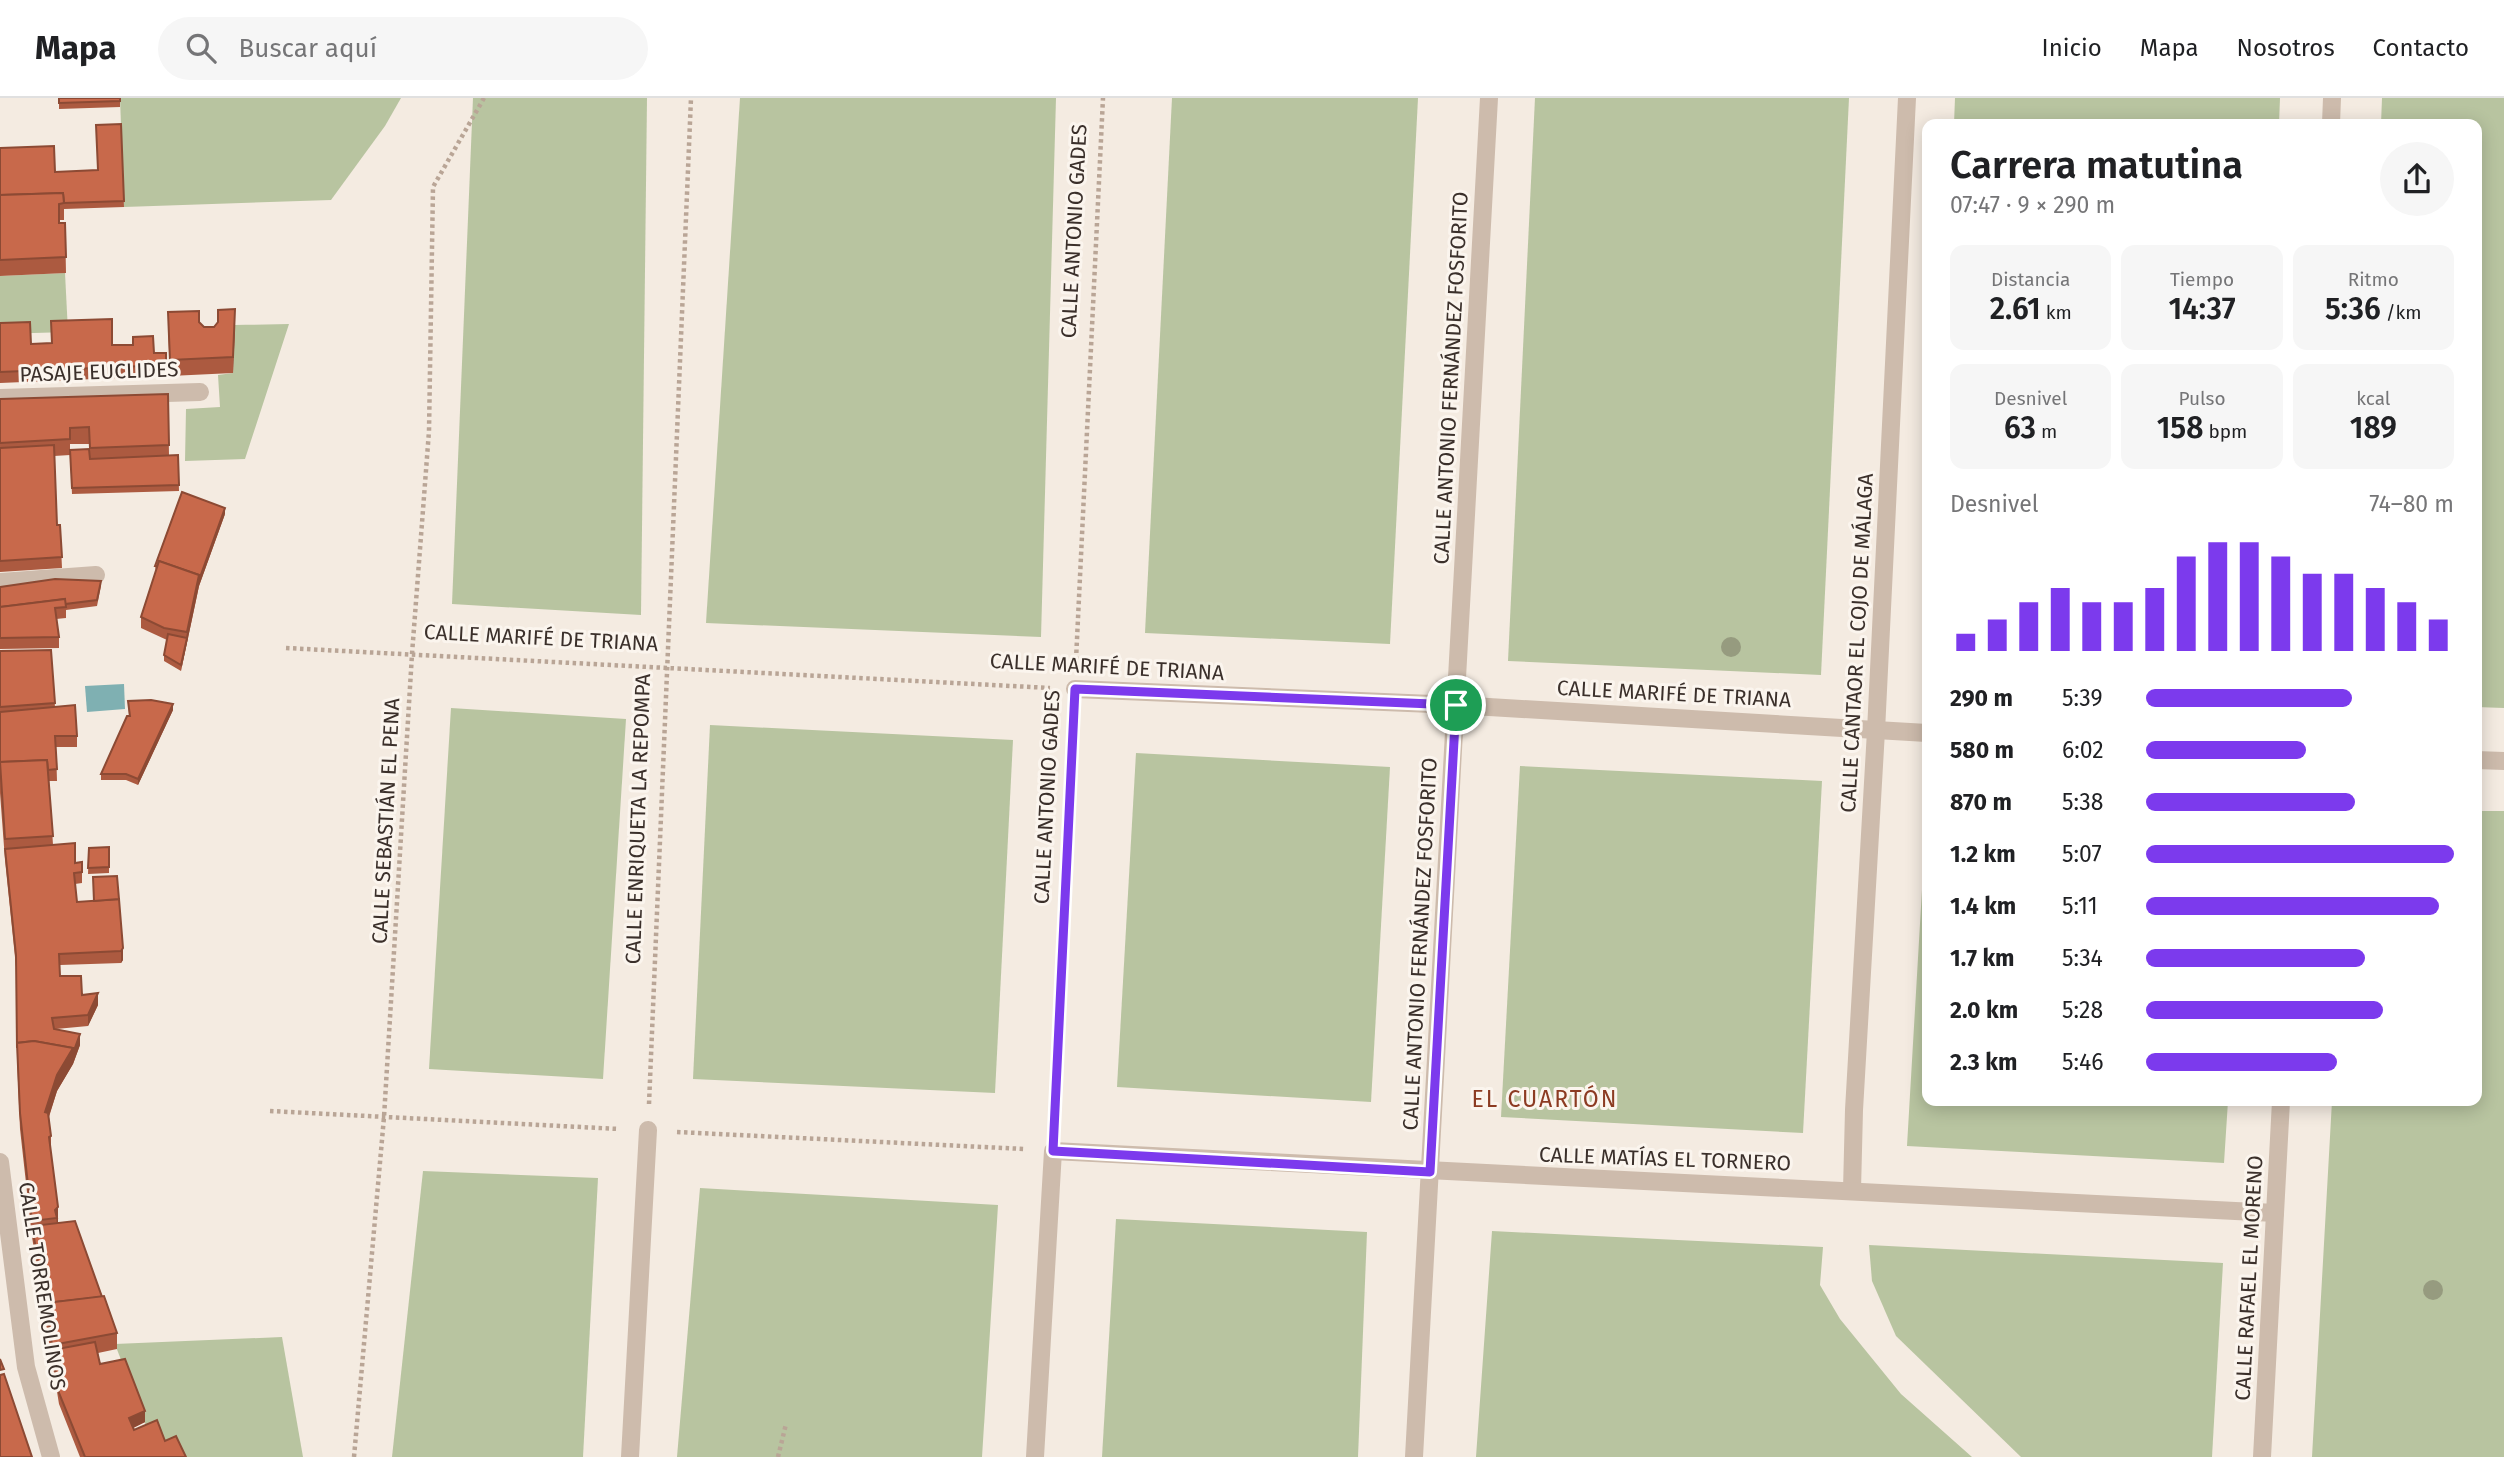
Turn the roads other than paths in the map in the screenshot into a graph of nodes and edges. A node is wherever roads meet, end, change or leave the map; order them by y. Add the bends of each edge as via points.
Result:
1 (1489, 98) edge
2 (1907, 98) edge
3 (2332, 98) edge
4 (2331, 119) edge
5 (200, 391) dead end
6 (0, 398) edge
7 (96, 575) dead end
8 (0, 582) edge
9 (1075, 689) road end
10 (1456, 705) junction
11 (1876, 731) junction
12 (1922, 733) edge
13 (2482, 760) edge
14 (2504, 761) edge
15 (2281, 1106) edge
16 (648, 1130) road end
17 (0, 1162) edge
18 (1430, 1172) junction
19 (1852, 1191) junction
20 (2275, 1213) junction
21 (51, 1457) edge
22 (629, 1457) edge
23 (1035, 1457) edge
24 (1414, 1457) edge
25 (2262, 1457) edge

1 - 10 street, CALLE ANTONIO FERNÁNDEZ FOSFORITO
2 - 11 street, CALLE CANTAOR EL COJO DE MÁLAGA
3 - 4 street
5 - 6 street, PASAJE EUCLIDES
7 - 8 street
9 - 10 street, CALLE MARIFÉ DE TRIANA
10 - 11 street, CALLE MARIFÉ DE TRIANA
10 - 18 street, CALLE ANTONIO FERNÁNDEZ FOSFORITO
11 - 12 street, CALLE MARIFÉ DE TRIANA
11 - 19 street, CALLE CANTAOR EL COJO DE MÁLAGA
13 - 14 street
15 - 20 street, CALLE RAFAEL EL MORENO
16 - 22 street
17 - 21 street, CALLE TORREMOLINOS via 26,1367
18 - 19 street, CALLE MATÍAS EL TORNERO
18 - 23 street, CALLE MATÍAS EL TORNERO via 1053,1151
18 - 24 street, CALLE ANTONIO FERNÁNDEZ FOSFORITO
19 - 20 street, CALLE MATÍAS EL TORNERO
20 - 25 street, CALLE RAFAEL EL MORENO

